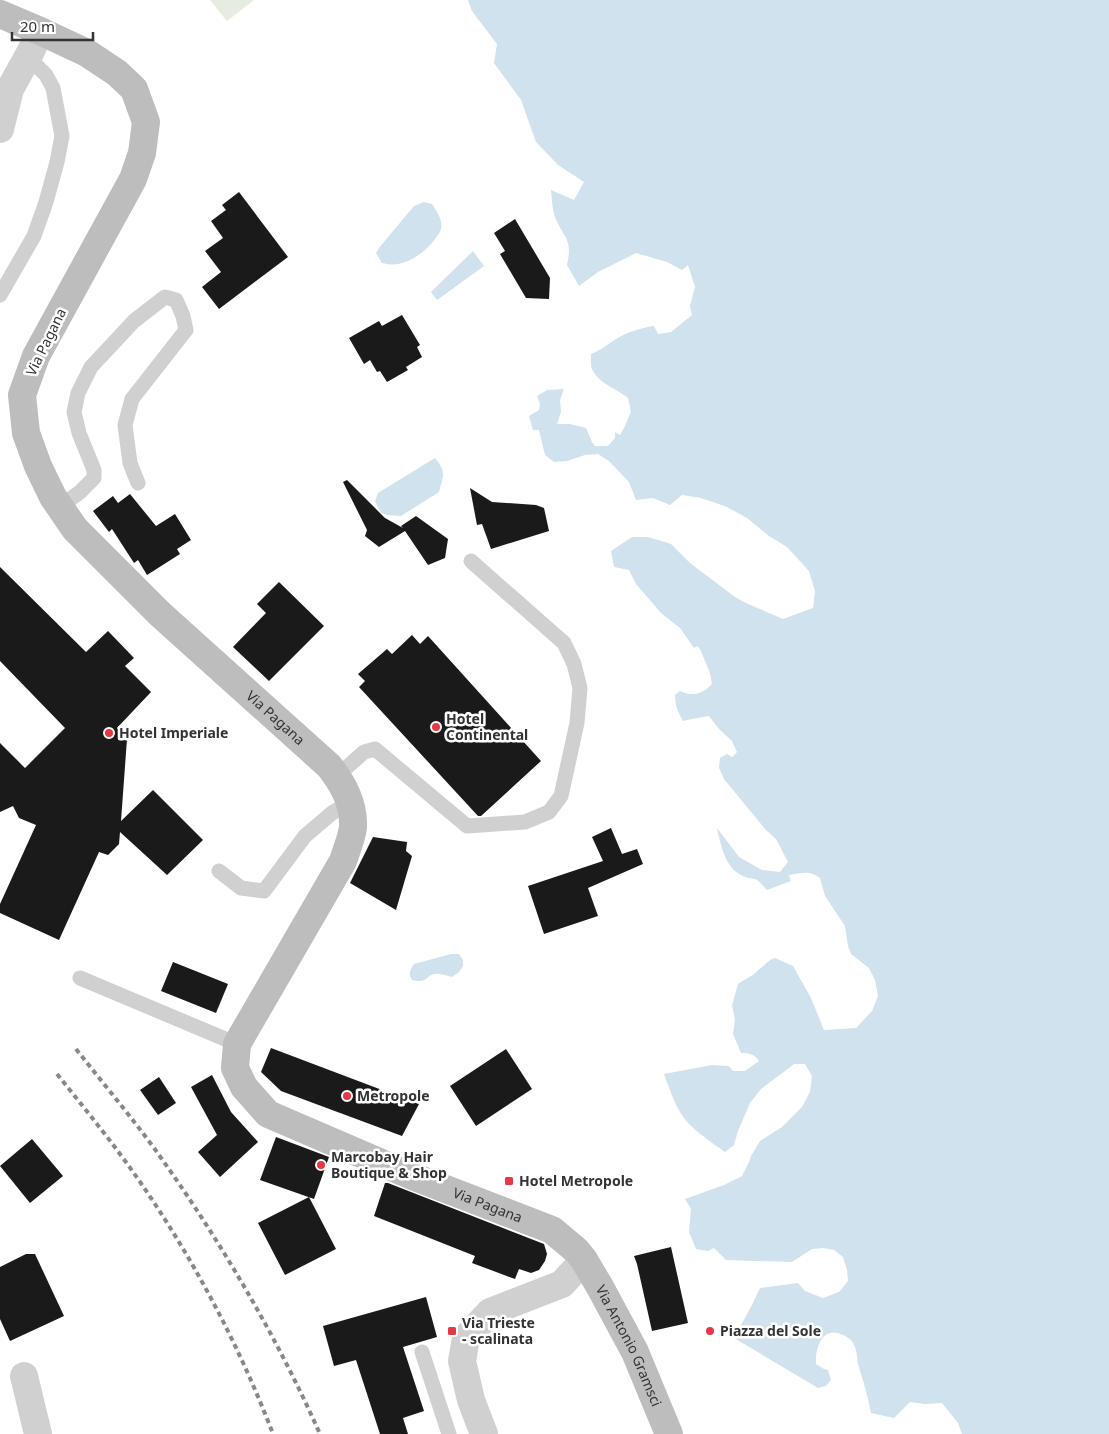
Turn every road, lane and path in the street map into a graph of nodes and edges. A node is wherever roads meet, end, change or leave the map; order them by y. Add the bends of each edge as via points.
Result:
1 (0, 14) edge
2 (40, 31) junction
3 (28, 56) junction
4 (0, 130) edge
5 (0, 295) edge
6 (138, 483) dead end
7 (60, 507) junction
8 (471, 562) dead end
9 (337, 776) junction
10 (350, 802) junction
11 (219, 871) dead end
12 (80, 978) dead end
13 (237, 1044) junction
14 (584, 1260) junction
15 (422, 1352) dead end
16 (24, 1376) dead end
17 (38, 1434) edge
18 (449, 1434) edge
19 (484, 1434) edge
20 (669, 1434) edge

1 - 2 main road, Via Pagana
2 - 3 street
2 - 7 main road, Via Pagana via 87,53 117,73 134,89 146,122 142,153 133,179 36,356 22,395 26,433 38,466
3 - 4 street via 10,89
3 - 5 lane via 53,88 62,136 58,162 34,236
6 - 7 lane via 130,463 125,425 132,399 186,330 176,300 164,297 134,321 90,367 78,393 74,412 78,434 94,470 94,478
7 - 9 main road, Via Pagana via 75,529 160,614
8 - 9 lane via 564,643 574,664 580,688 577,724 561,796 548,812 525,822 468,826 375,749 364,752
9 - 10 main road, Via Pagana
10 - 11 lane via 305,836 264,891 241,888
10 - 13 main road, Via Pagana via 353,828 343,862
12 - 13 lane
13 - 14 main road, Via Pagana via 235,1068 244,1087 268,1114 412,1176 552,1230
14 - 19 street via 562,1284 490,1312 466,1338 462,1362
14 - 20 main road, Via Antonio Gramsci via 635,1352
15 - 18 lane
16 - 17 street

